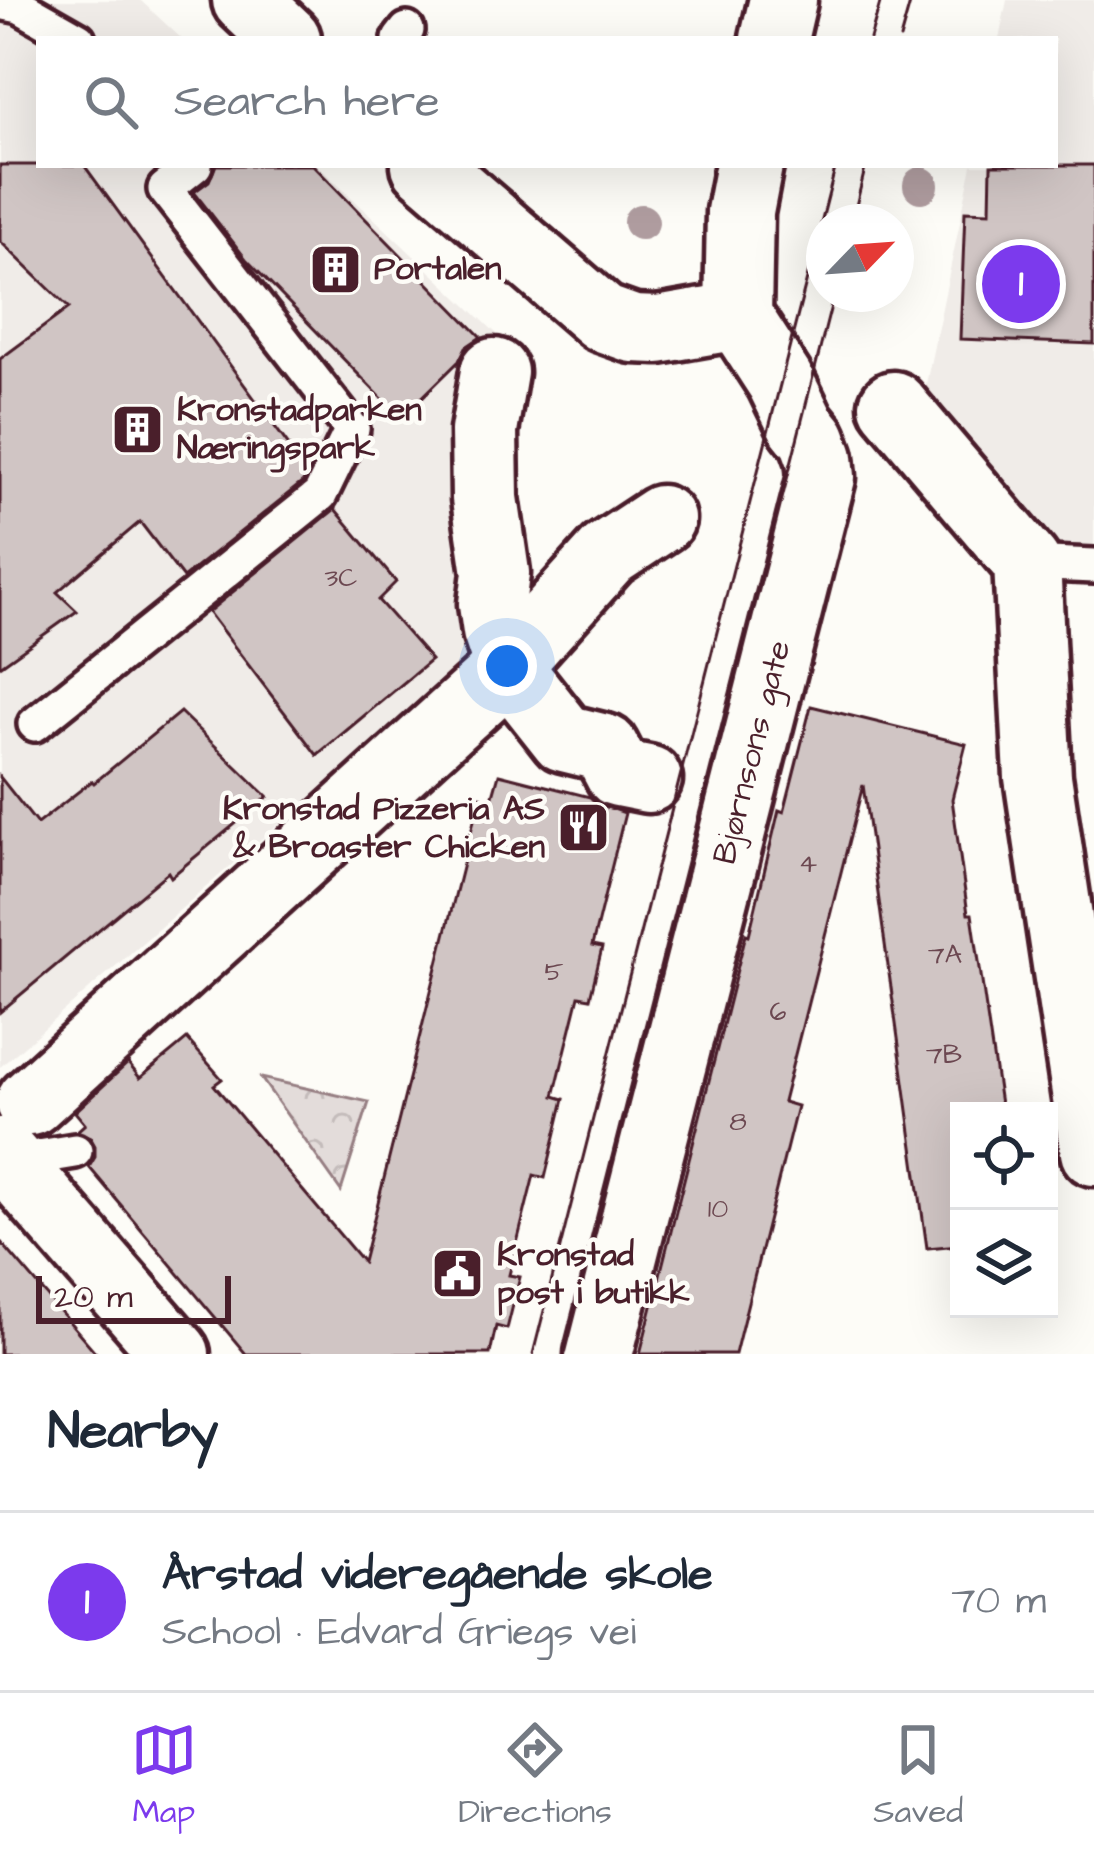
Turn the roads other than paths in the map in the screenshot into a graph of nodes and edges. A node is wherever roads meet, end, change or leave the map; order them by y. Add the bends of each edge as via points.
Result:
1 (246, 0) edge
2 (783, 0) edge
3 (0, 2) edge
4 (73, 36) edge
5 (284, 36) edge
6 (775, 36) edge
7 (191, 168) edge
8 (428, 168) edge
9 (748, 168) edge
10 (738, 316) junction
11 (494, 372) dead end
12 (893, 405) dead end
13 (661, 519) dead end
14 (1027, 563) junction
15 (1094, 566) edge
16 (508, 667) junction
17 (34, 724) dead end
18 (647, 779) dead end
19 (10, 1146) edge
20 (75, 1151) dead end
21 (1094, 1152) edge
22 (176, 1354) edge
23 (598, 1354) edge

1 - 5 street
2 - 6 street
3 - 4 lane
7 - 17 lane via 165,189 352,429 320,495
8 - 10 street via 602,318 658,330
9 - 10 street
10 - 23 street, Bjørnsons gate via 813,439 822,477
11 - 16 street via 485,498 496,573 492,604
12 - 14 street
13 - 16 street via 608,554
14 - 15 lane
14 - 21 street via 1038,777
16 - 18 street via 564,738 605,748 618,773
16 - 19 street
19 - 20 lane
19 - 22 street

